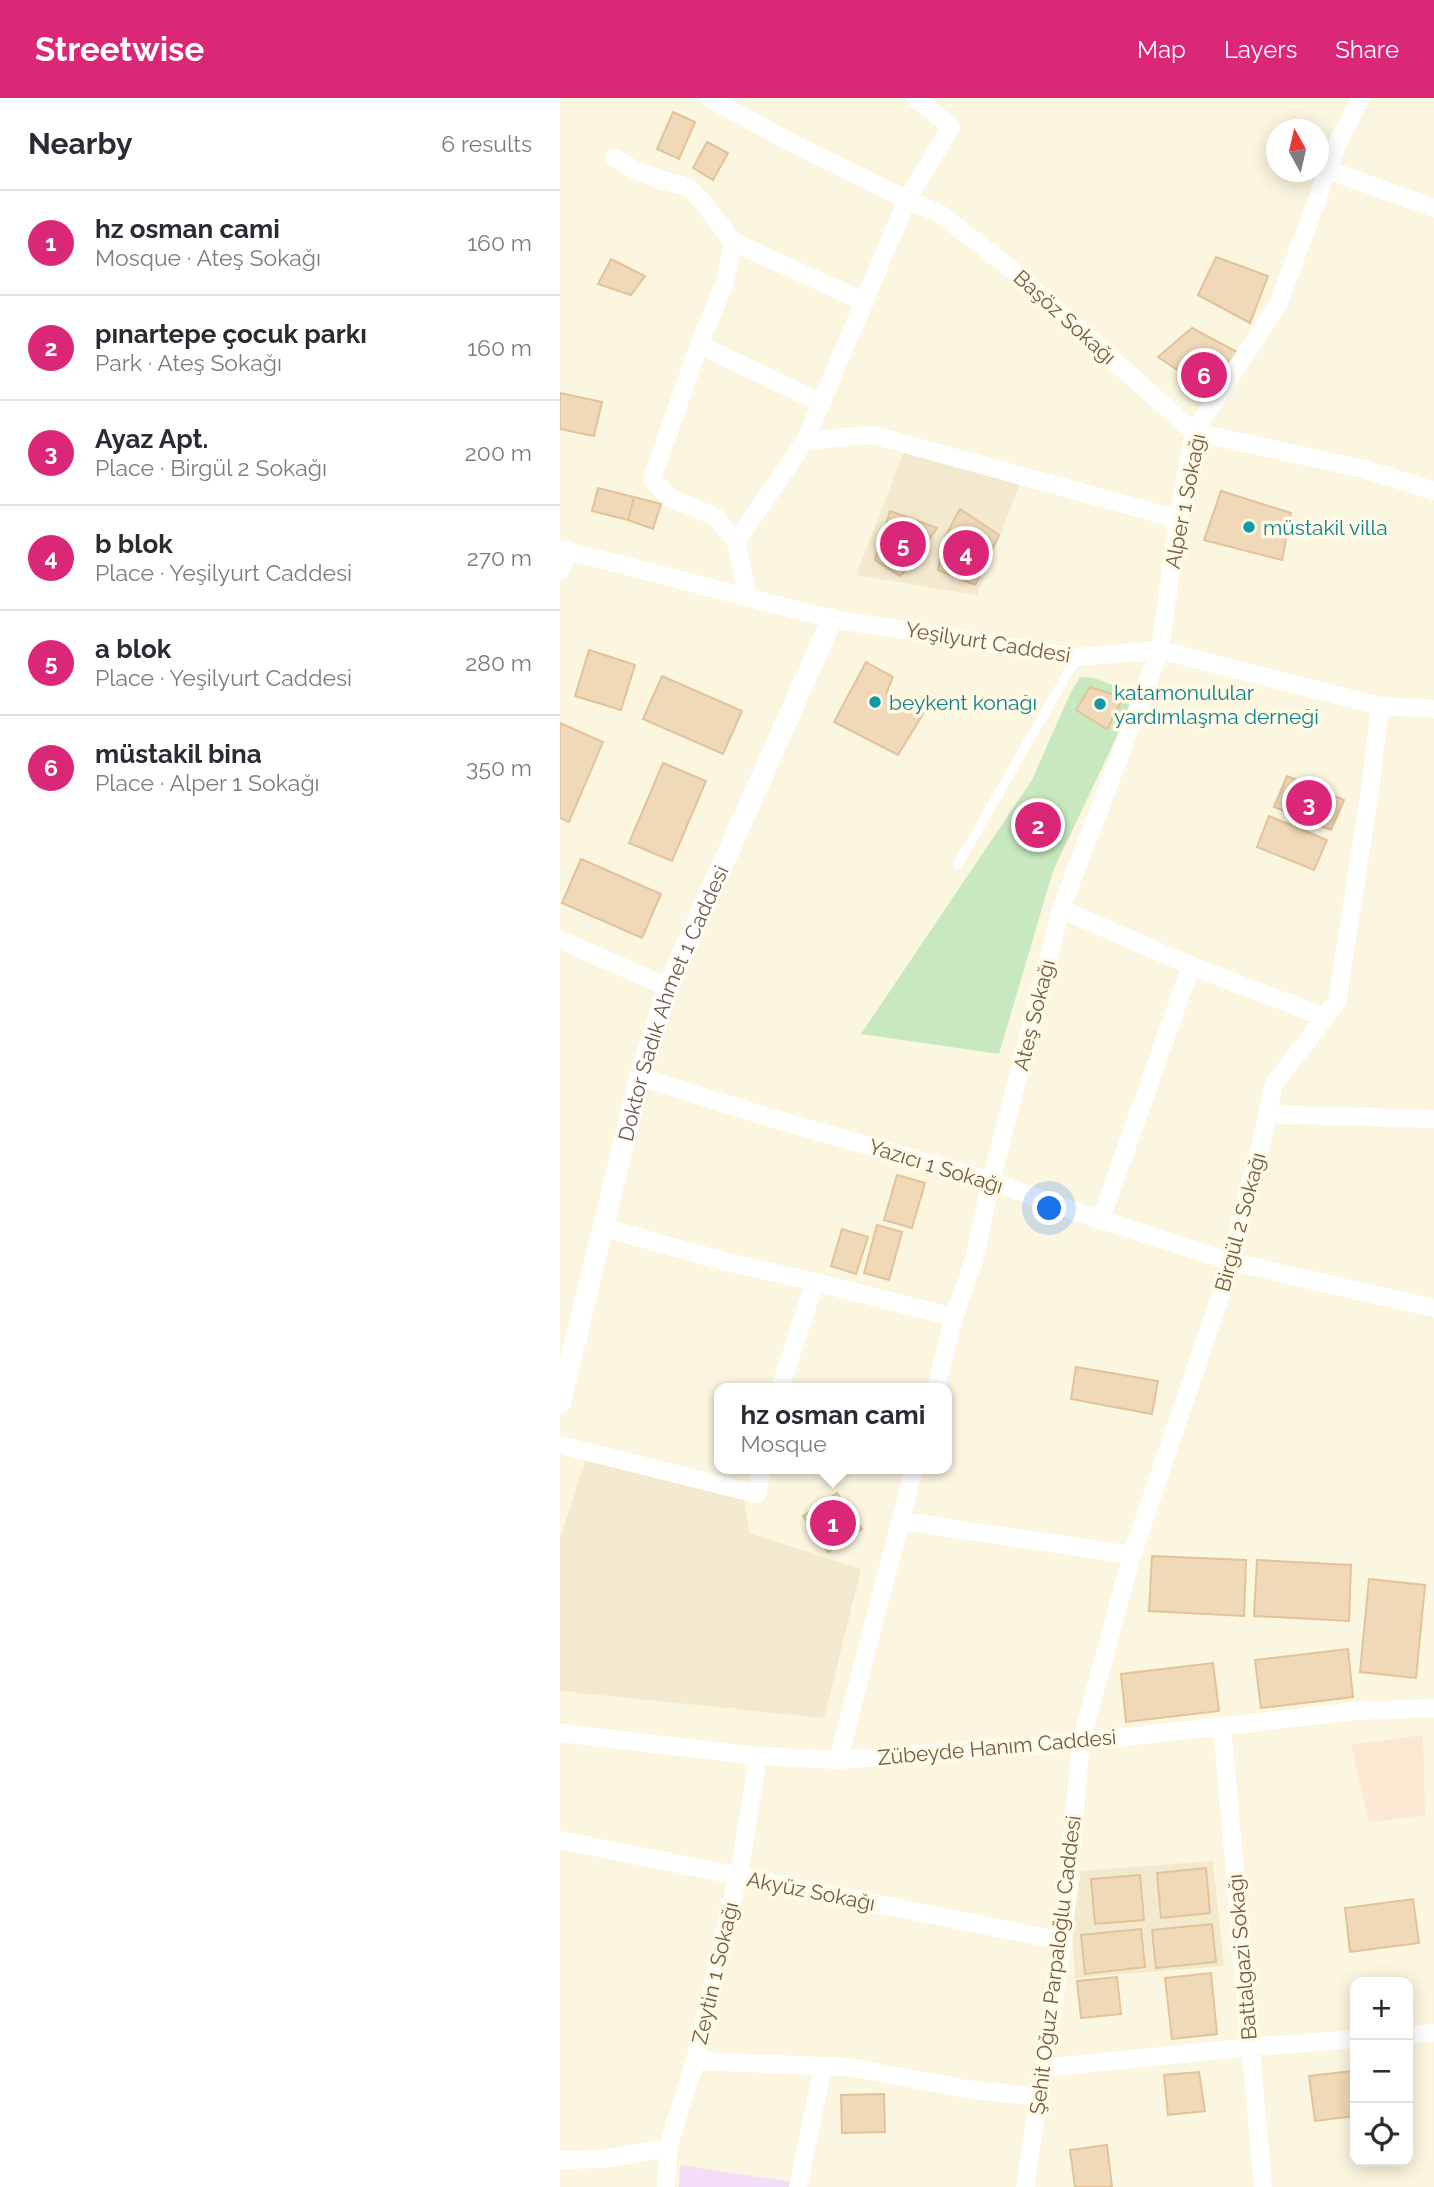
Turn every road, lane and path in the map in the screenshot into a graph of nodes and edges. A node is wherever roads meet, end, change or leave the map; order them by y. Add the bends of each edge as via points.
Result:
1 (916, 98) edge
2 (1361, 98) edge
3 (709, 99) edge
4 (614, 158) dead end
5 (1329, 167) edge
6 (1329, 170) edge
7 (1324, 182) edge
8 (907, 200) junction
9 (1434, 208) edge
10 (733, 242) junction
11 (865, 302) junction
12 (699, 345) junction
13 (822, 403) junction
14 (1194, 432) junction
15 (805, 441) junction
16 (1434, 491) edge
17 (1178, 519) junction
18 (736, 542) junction
19 (564, 550) edge
20 (560, 571) edge
21 (748, 596) junction
22 (832, 618) junction
23 (1160, 650) junction
24 (1077, 657) junction
25 (1380, 706) junction
26 (1434, 709) edge
27 (958, 864) dead end
28 (1061, 909) junction
29 (560, 940) edge
30 (1191, 966) junction
31 (668, 987) junction
32 (1325, 1017) junction
33 (640, 1077) junction
34 (1268, 1114) junction
35 (1434, 1119) edge
36 (991, 1181) junction
37 (1101, 1219) junction
38 (605, 1227) junction
39 (1232, 1262) junction
40 (815, 1282) junction
41 (1434, 1308) edge
42 (954, 1317) junction
43 (782, 1383) edge
44 (937, 1383) edge
45 (560, 1403) edge
46 (560, 1445) edge
47 (761, 1474) edge
48 (913, 1474) edge
49 (901, 1521) junction
50 (1132, 1555) junction
51 (1434, 1708) edge
52 (1222, 1726) junction
53 (560, 1733) edge
54 (1082, 1742) junction
55 (758, 1756) junction
56 (838, 1760) junction
57 (560, 1840) edge
58 (737, 1877) junction
59 (1063, 1941) junction
60 (1434, 2033) edge
61 (1413, 2035) edge
62 (1350, 2039) edge
63 (1251, 2047) junction
64 (695, 2061) junction
65 (823, 2066) junction
66 (1043, 2068) junction
67 (1039, 2097) junction
68 (668, 2148) junction
69 (560, 2160) edge
70 (666, 2187) edge
71 (799, 2187) edge
72 (1026, 2187) edge
73 (1263, 2187) edge

1 - 8 street via 951,127
2 - 5 street, Alper 1 Sokağı
3 - 8 street, Başöz Sokağı
4 - 10 street via 635,170 688,187
6 - 9 street
7 - 14 street, Alper 1 Sokağı via 1278,306
8 - 11 street
8 - 14 street, Başöz Sokağı via 939,213 1010,268
10 - 11 street
10 - 12 street via 724,282
11 - 13 street
12 - 13 street
12 - 18 street via 652,479 670,498 716,517
13 - 15 street
14 - 16 street, Başöz Sokağı via 1364,469
14 - 17 street, Alper 1 Sokağı
15 - 17 street via 873,435
15 - 18 street
17 - 23 street, Alper 1 Sokağı
18 - 21 street
19 - 20 street
19 - 21 street, Yeşilyurt Caddesi
21 - 22 street, Yeşilyurt Caddesi
22 - 24 street, Yeşilyurt Caddesi
22 - 31 street, Doktor Sadık Ahmet 1 Caddesi
23 - 24 street, Yeşilyurt Caddesi
23 - 25 street, Yeşilyurt Caddesi
23 - 28 street, Ateş Sokağı
24 - 27 lane
25 - 26 street, Yeşilyurt Caddesi
25 - 32 street, Birgül 2 Sokağı via 1337,1003
28 - 30 street
28 - 36 street, Ateş Sokağı
29 - 31 street
30 - 32 street
30 - 37 street
31 - 33 street, Doktor Sadık Ahmet 1 Caddesi
32 - 34 street, Birgül 2 Sokağı via 1274,1084
33 - 36 street, Yazıcı 1 Sokağı
33 - 38 street, Doktor Sadık Ahmet 1 Caddesi
34 - 35 street
34 - 39 street, Birgül 2 Sokağı
36 - 37 street, Yazıcı 1 Sokağı
36 - 42 street, Ateş Sokağı via 974,1259
37 - 39 street, Yazıcı 1 Sokağı
38 - 40 street
38 - 45 street, Doktor Sadık Ahmet 1 Caddesi
39 - 41 street, Yazıcı 1 Sokağı
39 - 50 street, Birgül 2 Sokağı
40 - 42 street
40 - 43 street
42 - 44 street, Ateş Sokağı
46 - 47 street via 757,1494
48 - 49 street
49 - 50 street
49 - 56 street
50 - 54 street, Birgül 2 Sokağı
51 - 52 street, Zübeyde Hanım Caddesi via 1356,1711
52 - 54 street, Zübeyde Hanım Caddesi
52 - 63 street, Battalgazi Sokağı
53 - 55 street, Zübeyde Hanım Caddesi
54 - 56 street, Zübeyde Hanım Caddesi
54 - 59 street, Şehit Oğuz Parpaloğlu Caddesi
55 - 56 street, Zübeyde Hanım Caddesi
55 - 58 street, Zeytin 1 Sokağı
57 - 58 street, Akyüz Sokağı
58 - 59 street, Akyüz Sokağı
58 - 64 street, Zeytin 1 Sokağı
59 - 66 street, Şehit Oğuz Parpaloğlu Caddesi
60 - 61 street
62 - 63 street
63 - 66 street
63 - 73 street, Battalgazi Sokağı
64 - 65 street
64 - 68 street, Zeytin 1 Sokağı
65 - 67 street
65 - 71 street
66 - 67 street, Şehit Oğuz Parpaloğlu Caddesi
67 - 72 street, Şehit Oğuz Parpaloğlu Caddesi
68 - 69 street
68 - 70 street, Zeytin 1 Sokağı

